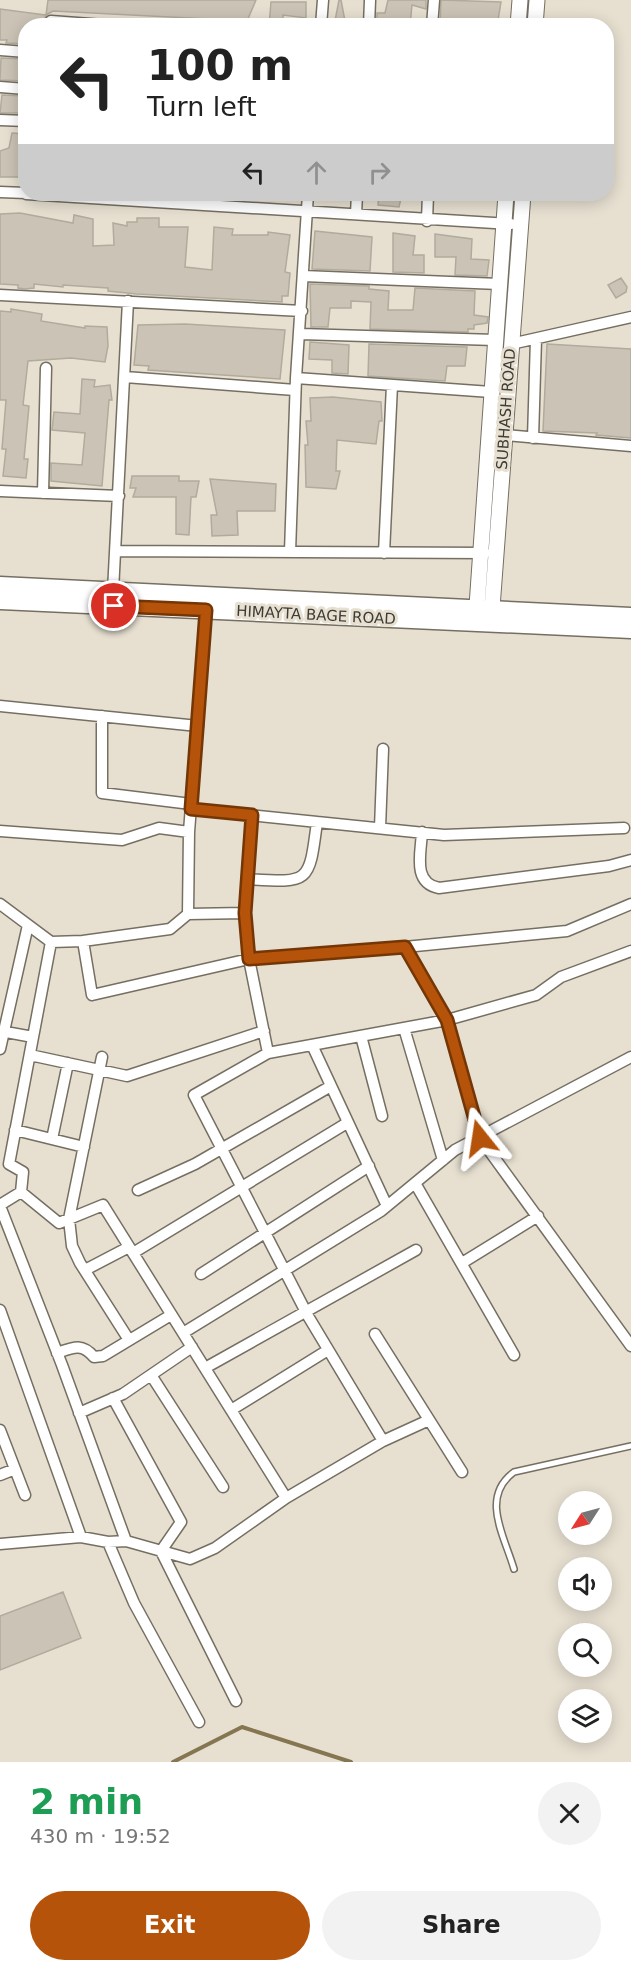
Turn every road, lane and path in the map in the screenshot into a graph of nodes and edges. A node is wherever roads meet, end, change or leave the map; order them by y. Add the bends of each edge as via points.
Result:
1 (322, 0) edge
2 (370, 0) edge
3 (434, 0) edge
4 (520, 0) edge
5 (537, 0) edge
6 (321, 18) edge
7 (369, 18) edge
8 (433, 18) edge
9 (519, 18) edge
10 (536, 18) edge
11 (0, 50) edge
12 (18, 51) edge
13 (0, 87) edge
14 (18, 88) edge
15 (0, 120) edge
16 (18, 121) edge
17 (0, 192) edge
18 (18, 193) edge
19 (142, 201) edge
20 (308, 201) edge
21 (357, 201) edge
22 (428, 201) edge
23 (506, 201) edge
24 (522, 201) edge
25 (307, 211) junction
26 (356, 214) junction
27 (427, 221) junction
28 (504, 224) junction
29 (520, 225) junction
30 (303, 276) junction
31 (499, 284) junction
32 (0, 295) edge
33 (129, 301) junction
34 (302, 311) junction
35 (631, 317) edge
36 (301, 334) junction
37 (536, 339) junction
38 (495, 340) junction
39 (511, 344) junction
40 (46, 368) dead end
41 (125, 377) junction
42 (296, 384) junction
43 (392, 385) junction
44 (491, 392) junction
45 (504, 435) junction
46 (533, 438) junction
47 (631, 446) edge
48 (0, 491) edge
49 (43, 493) junction
50 (119, 496) junction
51 (117, 551) junction
52 (290, 552) junction
53 (384, 553) junction
54 (479, 553) junction
55 (495, 553) junction
56 (0, 585) edge
57 (113, 591) junction
58 (0, 601) edge
59 (206, 610) junction
60 (484, 616) junction
61 (631, 616) edge
62 (631, 630) edge
63 (0, 706) edge
64 (102, 716) junction
65 (198, 726) junction
66 (383, 749) dead end
67 (191, 807) junction
68 (252, 815) junction
69 (317, 822) junction
70 (380, 828) junction
71 (624, 828) dead end
72 (0, 831) edge
73 (189, 832) junction
74 (422, 832) junction
75 (631, 860) edge
76 (248, 879) junction
77 (0, 904) edge
78 (631, 904) edge
79 (245, 913) junction
80 (188, 914) junction
81 (28, 925) junction
82 (83, 941) junction
83 (51, 942) junction
84 (405, 947) junction
85 (631, 951) edge
86 (249, 959) junction
87 (447, 1020) junction
88 (404, 1028) junction
89 (2, 1031) edge
90 (264, 1031) junction
91 (361, 1036) junction
92 (33, 1037) junction
93 (312, 1045) junction
94 (0, 1049) edge
95 (268, 1053) junction
96 (30, 1055) junction
97 (102, 1057) dead end
98 (631, 1057) edge
99 (68, 1063) junction
100 (99, 1069) junction
101 (331, 1086) junction
102 (382, 1116) dead end
103 (347, 1123) junction
104 (15, 1130) junction
105 (480, 1138) junction
106 (52, 1139) junction
107 (84, 1147) junction
108 (221, 1147) junction
109 (443, 1160) junction
110 (369, 1166) junction
111 (415, 1183) junction
112 (242, 1187) junction
113 (138, 1190) dead end
114 (21, 1192) junction
115 (0, 1205) edge
116 (387, 1206) junction
117 (538, 1216) junction
118 (69, 1219) junction
119 (265, 1233) junction
120 (131, 1250) junction
121 (416, 1250) dead end
122 (462, 1263) junction
123 (284, 1269) junction
124 (85, 1270) junction
125 (201, 1274) dead end
126 (0, 1310) edge
127 (306, 1311) junction
128 (171, 1315) junction
129 (183, 1333) junction
130 (375, 1334) dead end
131 (129, 1340) junction
132 (631, 1346) edge
133 (192, 1347) junction
134 (328, 1350) junction
135 (57, 1353) junction
136 (514, 1354) dead end
137 (205, 1368) junction
138 (151, 1375) junction
139 (113, 1398) junction
140 (231, 1410) junction
141 (80, 1413) junction
142 (429, 1420) junction
143 (0, 1430) edge
144 (383, 1441) junction
145 (631, 1446) edge
146 (15, 1469) junction
147 (462, 1473) dead end
148 (0, 1475) edge
149 (223, 1487) dead end
150 (26, 1495) dead end
151 (286, 1498) junction
152 (81, 1537) junction
153 (126, 1541) junction
154 (108, 1542) junction
155 (0, 1544) edge
156 (160, 1551) junction
157 (514, 1569) dead end
158 (236, 1701) dead end
159 (199, 1722) dead end

1 - 6 street
2 - 7 street
3 - 8 street
4 - 9 street
5 - 10 street
11 - 12 street
13 - 14 street
15 - 16 street
17 - 18 street
19 - 25 street
20 - 25 street
21 - 26 street
22 - 27 street
23 - 28 street, SUBHASH ROAD
24 - 29 street, SUBHASH ROAD
25 - 26 street
25 - 30 street
26 - 27 street
27 - 28 street
28 - 29 street
28 - 31 street, SUBHASH ROAD
29 - 39 street, SUBHASH ROAD
30 - 31 street
30 - 34 street
31 - 38 street, SUBHASH ROAD
32 - 33 street
33 - 34 street
33 - 41 street
34 - 36 street
35 - 37 street
36 - 38 street
36 - 42 street
37 - 39 street
37 - 46 street
38 - 44 street, SUBHASH ROAD
39 - 45 street, SUBHASH ROAD
40 - 49 street
41 - 42 street
41 - 50 street
42 - 43 street
42 - 52 street
43 - 44 street
43 - 53 street
44 - 54 street, SUBHASH ROAD
45 - 46 street
45 - 55 street, SUBHASH ROAD
46 - 47 street
48 - 49 street
49 - 50 street
50 - 51 street
51 - 52 street
51 - 57 street
52 - 53 street
53 - 54 street
54 - 55 street
54 - 60 street, SUBHASH ROAD
55 - 60 street, SUBHASH ROAD
56 - 57 main road
57 - 60 main road
58 - 59 main road, HIMAYTA BAGE ROAD
59 - 60 main road, HIMAYTA BAGE ROAD
59 - 65 street
60 - 61 main road
60 - 62 main road, HIMAYTA BAGE ROAD
63 - 64 street
64 - 65 street
64 - 67 street via 102,794
65 - 67 street
66 - 70 street
67 - 68 street
67 - 73 street
68 - 69 street
68 - 76 street
69 - 70 street
69 - 76 street via 311,866 305,876 290,882
70 - 74 street
71 - 74 street via 444,835
72 - 73 street via 123,840 156,828
73 - 80 street
74 - 75 street via 420,873 426,882 440,888
76 - 79 street
77 - 81 street
78 - 84 street via 567,931
79 - 80 street
79 - 86 street
80 - 82 street via 170,929
81 - 83 street
81 - 89 street
82 - 83 street
82 - 86 street via 92,994
83 - 92 street
84 - 86 street
84 - 87 street
85 - 87 street via 561,977 536,995
86 - 90 street
87 - 88 street
87 - 105 street
88 - 91 street
88 - 109 street
89 - 92 street
89 - 94 street
90 - 95 street
90 - 100 street via 127,1076
91 - 93 street
91 - 102 street
92 - 96 street
93 - 95 street
93 - 101 street
95 - 108 street via 194,1095
96 - 99 street
96 - 104 street
97 - 100 street
98 - 105 street
99 - 100 street
99 - 106 street
100 - 107 street
101 - 103 street
101 - 108 street
103 - 110 street
103 - 112 street
104 - 106 street
104 - 114 street via 9,1164 23,1172
105 - 109 street
105 - 117 street
106 - 107 street
107 - 118 street
108 - 112 street
108 - 113 street via 195,1164
109 - 111 street
110 - 116 street
110 - 119 street
111 - 116 street
111 - 122 street
112 - 119 street
112 - 120 street
114 - 115 street
114 - 118 street via 59,1223
115 - 135 street
116 - 123 street
117 - 122 street
117 - 132 street
118 - 120 street via 103,1205
118 - 124 street via 72,1246
119 - 123 street
119 - 125 street
120 - 124 street
120 - 128 street
121 - 127 street
122 - 136 street
123 - 127 street
123 - 129 street
124 - 131 street
126 - 152 street
127 - 134 street
127 - 137 street
128 - 129 street
128 - 131 street
129 - 133 street
130 - 142 street
131 - 135 street via 98,1358 79,1346
133 - 137 street
133 - 138 street
134 - 140 street
134 - 144 street
135 - 141 street
137 - 140 street
138 - 139 street
138 - 149 street
139 - 141 street
139 - 156 street via 181,1522
140 - 151 street
141 - 153 street
142 - 144 street
142 - 147 street
143 - 146 street
144 - 151 street
145 - 157 lane via 514,1472 502,1481 494,1505
146 - 148 street
146 - 150 street
151 - 156 street via 215,1548 190,1559
152 - 154 street
152 - 155 street
153 - 154 street
153 - 156 street
154 - 159 street via 134,1604
156 - 158 street

